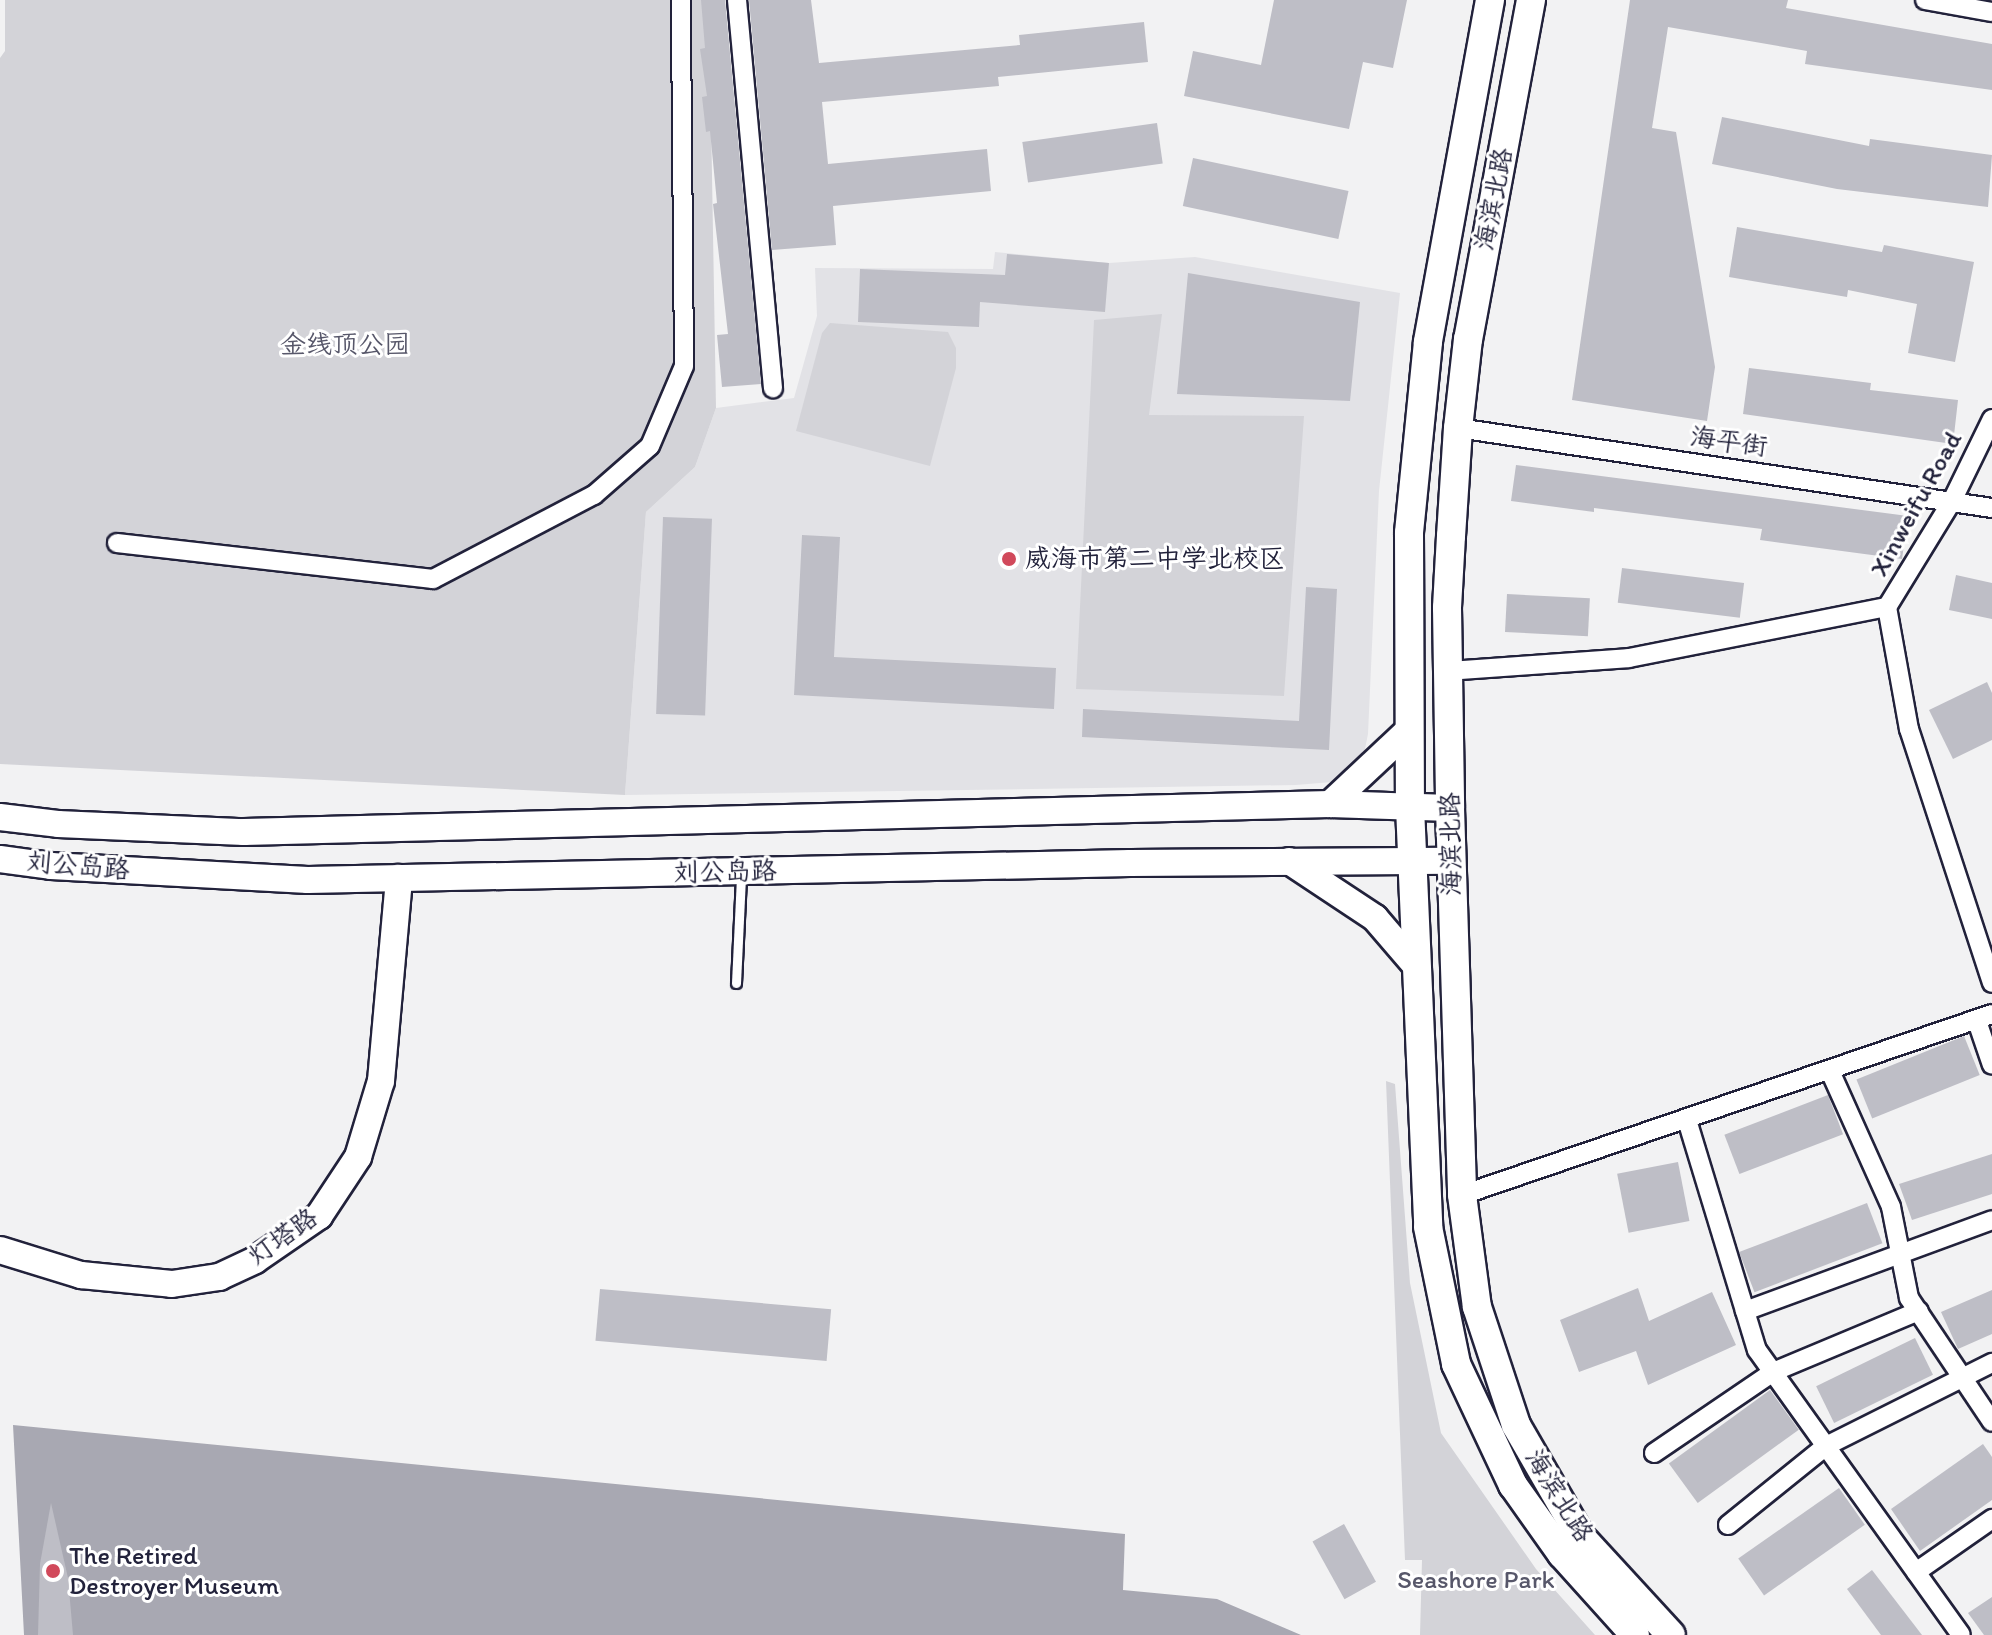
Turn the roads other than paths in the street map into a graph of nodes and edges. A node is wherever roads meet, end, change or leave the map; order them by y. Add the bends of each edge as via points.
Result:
1 (681, 0) edge
2 (737, 0) edge
3 (1490, 0) edge
4 (1531, 0) edge
5 (1925, 0) edge
6 (1992, 12) edge
7 (773, 388) dead end
8 (1992, 419) edge
9 (1458, 428) junction
10 (1952, 501) junction
11 (1992, 508) edge
12 (117, 543) dead end
13 (1887, 607) junction
14 (1448, 671) junction
15 (1409, 730) junction
16 (1330, 804) junction
17 (1410, 807) junction
18 (1450, 808) junction
19 (0, 817) edge
20 (0, 859) edge
21 (1289, 861) junction
22 (1451, 861) junction
23 (1413, 862) junction
24 (741, 871) junction
25 (399, 878) junction
26 (1417, 967) junction
27 (736, 983) dead end
28 (1992, 983) edge
29 (1984, 1017) edge
30 (1992, 1065) edge
31 (1830, 1071) junction
32 (1687, 1120) junction
33 (1462, 1195) junction
34 (1992, 1220) edge
35 (0, 1250) edge
36 (1901, 1254) junction
37 (1745, 1311) junction
38 (1919, 1311) junction
39 (1992, 1363) edge
40 (1773, 1372) junction
41 (1963, 1379) junction
42 (1992, 1422) edge
43 (1826, 1446) junction
44 (1654, 1453) dead end
45 (1992, 1519) edge
46 (1728, 1525) dead end
47 (1916, 1572) junction
48 (1635, 1635) edge
49 (1671, 1635) edge
50 (1961, 1635) edge

1 - 12 street via 684,366 650,446 594,495 433,579
2 - 7 street
3 - 15 main road, 海滨北路 via 1428,342 1418,425 1409,548
4 - 9 main road, 海滨北路 via 1468,339
5 - 6 street
8 - 10 street, Xinweifu Road
9 - 10 street, 海平街
9 - 14 main road, 海滨北路
10 - 11 street, 海平街
10 - 13 street, Xinweifu Road
13 - 14 street via 1629,658
13 - 28 street, Xinweifu Road via 1909,729
14 - 18 main road, 海滨北路
15 - 16 main road
15 - 17 main road, 海滨北路
16 - 17 main road, 刘公岛路
16 - 19 main road, 刘公岛路 via 244,832
17 - 18 main road, 刘公岛路
17 - 23 main road, 海滨北路
18 - 22 main road, 海滨北路
20 - 25 main road, 刘公岛路 via 308,880
21 - 23 main road, 刘公岛路
21 - 24 main road, 刘公岛路
21 - 26 main road via 1375,918
22 - 23 main road, 刘公岛路
22 - 33 main road, 海滨北路
23 - 26 main road, 海滨北路
24 - 25 main road, 刘公岛路
24 - 27 lane
25 - 35 main road, 灯塔路 via 381,1081 358,1157 319,1216 255,1260 219,1277 172,1284 81,1275
26 - 48 main road, 海滨北路 via 1428,1227 1456,1364 1513,1485 1562,1554
29 - 30 street
29 - 31 street
31 - 32 street
31 - 36 street via 1891,1207
32 - 33 street
32 - 37 street
33 - 49 main road, 海滨北路 via 1477,1307 1516,1425 1580,1536
34 - 36 street
36 - 37 street
36 - 38 street via 1909,1298
37 - 40 street via 1757,1350
38 - 40 street
38 - 41 street
39 - 41 street
40 - 43 street
40 - 44 street
41 - 42 street
41 - 43 street
43 - 46 street
43 - 47 street
45 - 47 street
47 - 50 street

